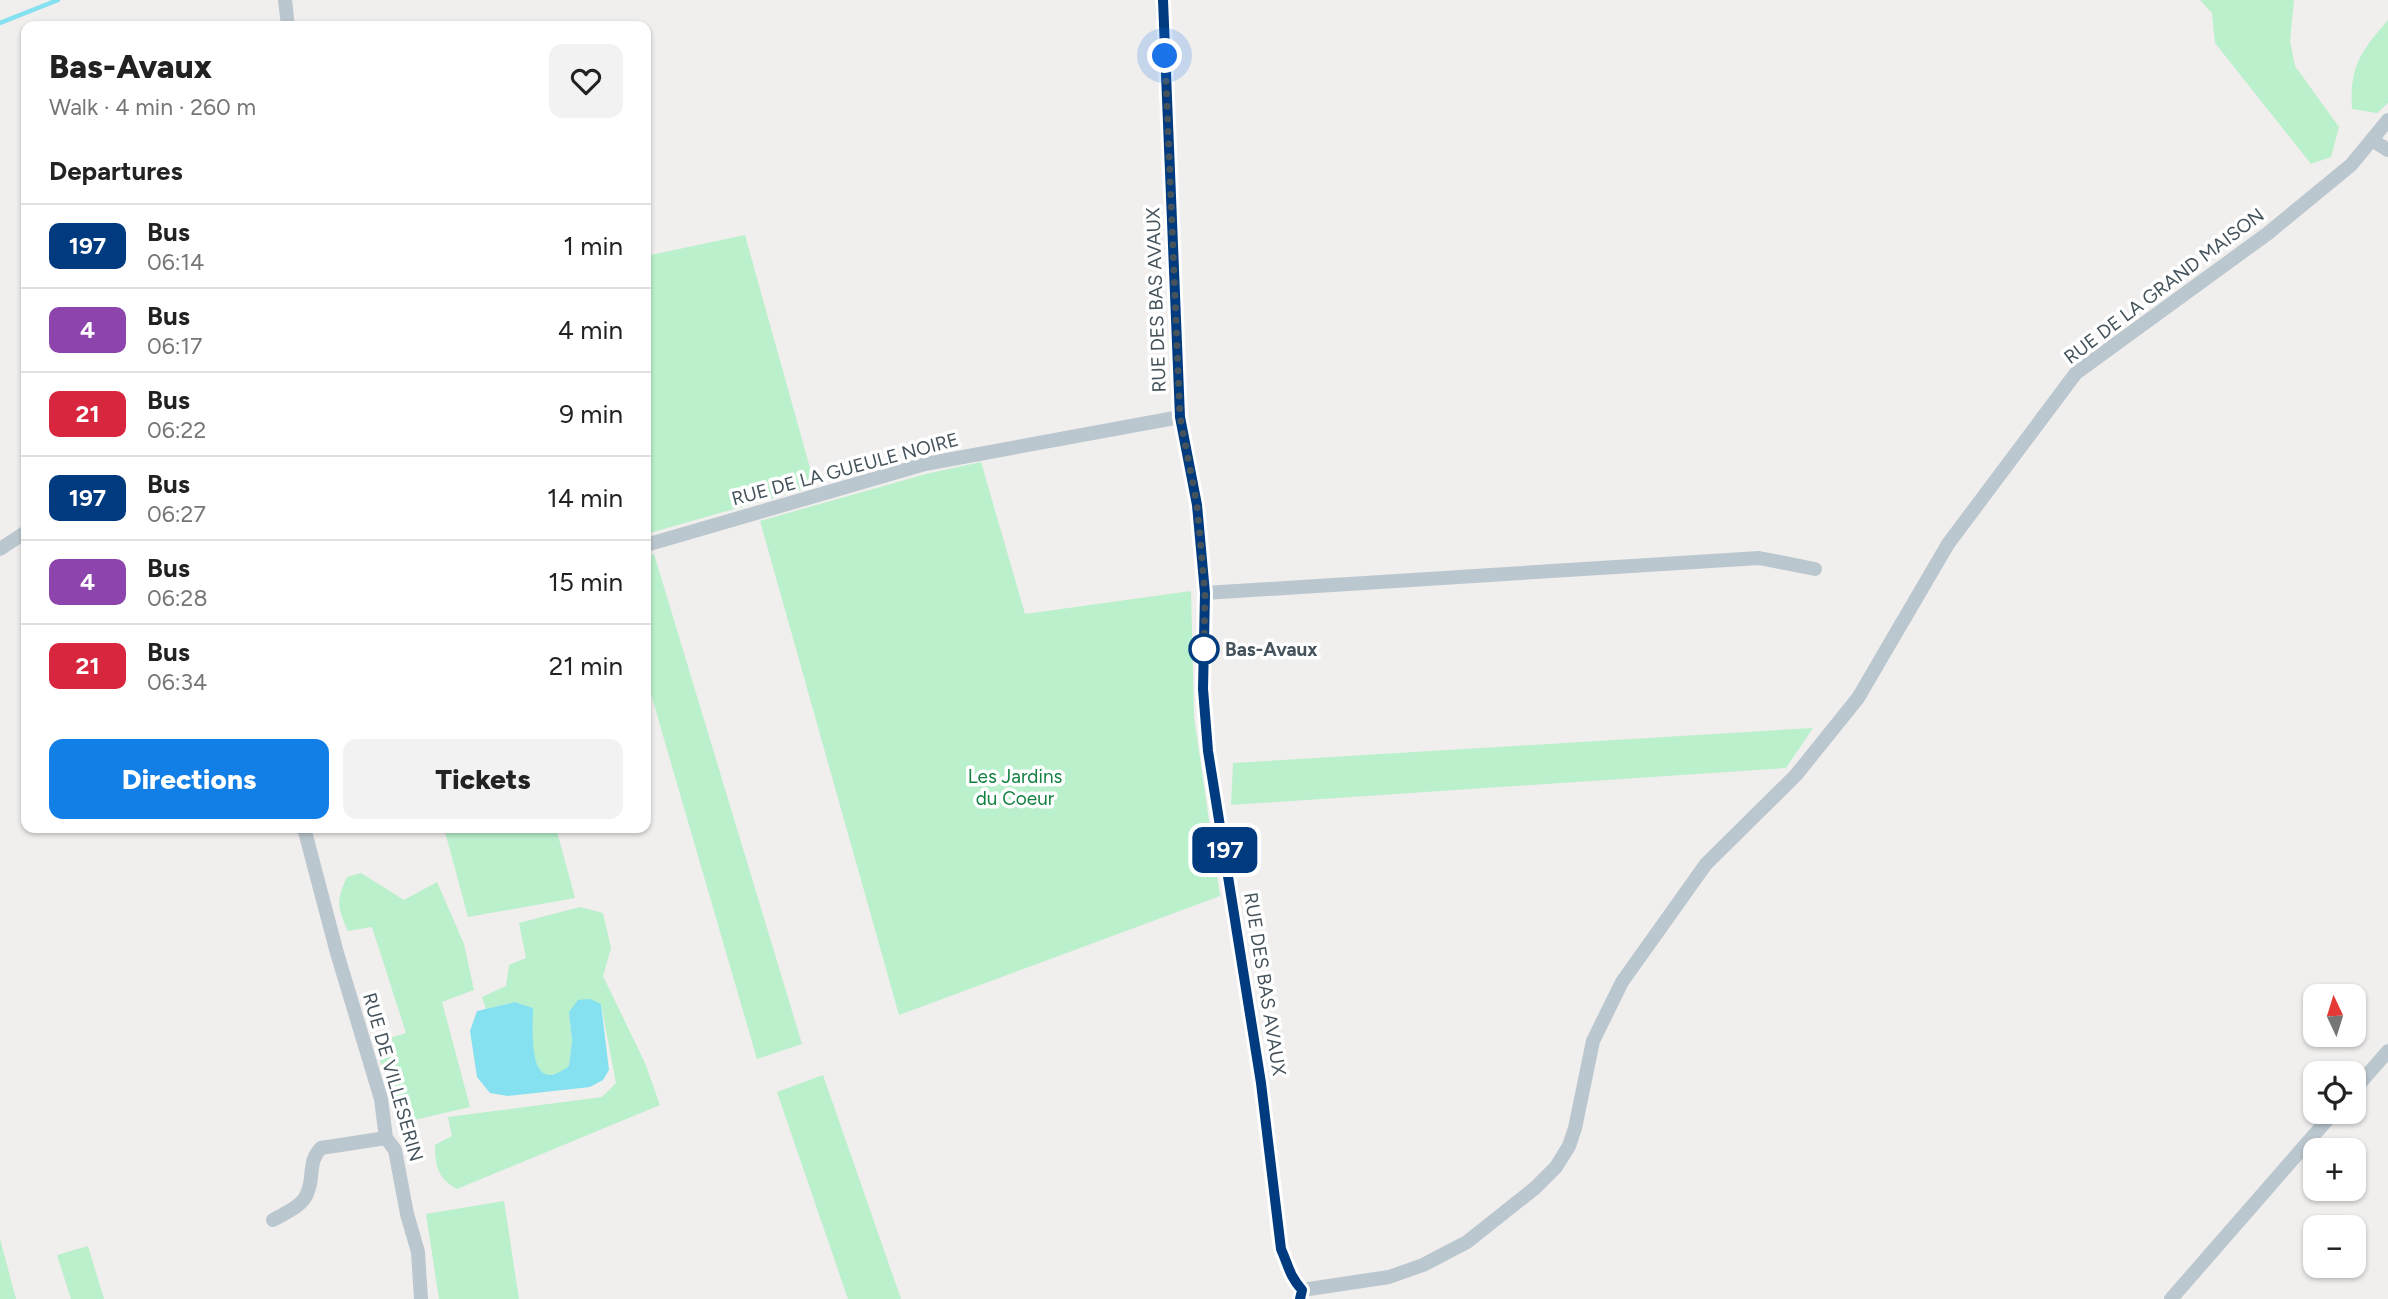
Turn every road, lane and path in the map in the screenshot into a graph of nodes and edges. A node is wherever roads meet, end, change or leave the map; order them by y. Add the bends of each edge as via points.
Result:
1 (285, 0) edge
2 (1163, 0) edge
3 (287, 21) edge
4 (2388, 120) edge
5 (2372, 140) junction
6 (2388, 150) edge
7 (1180, 417) junction
8 (21, 536) edge
9 (651, 544) edge
10 (0, 549) edge
11 (1815, 569) dead end
12 (1205, 593) junction
13 (304, 833) edge
14 (2388, 1051) edge
15 (2366, 1076) edge
16 (2324, 1124) edge
17 (386, 1138) junction
18 (273, 1220) dead end
19 (1301, 1295) edge
20 (421, 1299) edge
21 (2171, 1299) edge

1 - 3 street
2 - 7 street, RUE DES BAS AVAUX
4 - 5 street, RUE DE LA GRAND MAISON
5 - 6 street
5 - 19 street, RUE DE LA GRAND MAISON via 2351,164 2267,234 2076,373 1948,544 1858,698 1796,775 1706,864 1622,982 1593,1041 1569,1146 1549,1174 1467,1242 1423,1265 1389,1277
7 - 9 street, RUE DE LA GUEULE NOIRE via 925,464
7 - 12 street, RUE DES BAS AVAUX via 1197,505
8 - 10 street
11 - 12 street via 1759,558
12 - 19 street, RUE DES BAS AVAUX via 1203,689 1208,751 1261,1083 1281,1249 1288,1274
13 - 17 street, RUE DE VILLESERIN via 381,1099
14 - 15 street
16 - 21 street
17 - 18 street via 321,1147 311,1167 308,1192 294,1208
17 - 20 street, RUE DE VILLESERIN via 395,1150 418,1252

